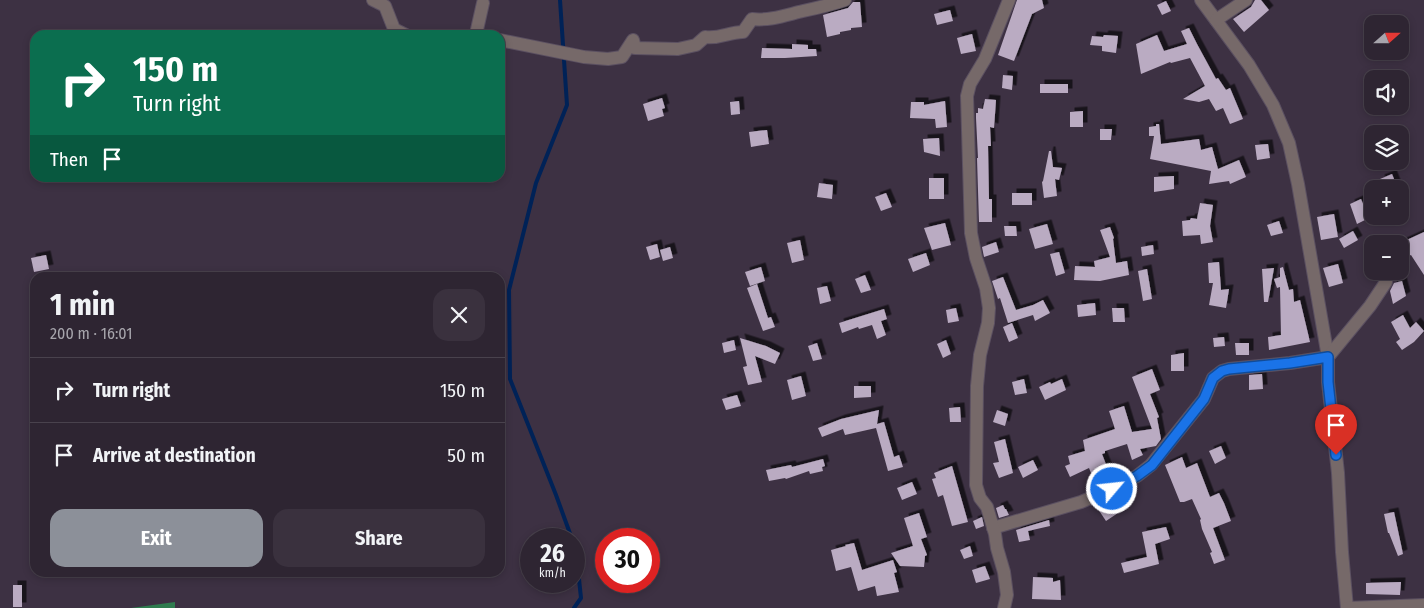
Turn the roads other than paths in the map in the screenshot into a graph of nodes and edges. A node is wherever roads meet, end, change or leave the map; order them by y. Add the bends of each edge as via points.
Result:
1 (373, 0) edge
2 (845, 0) edge
3 (1008, 0) edge
4 (1201, 0) edge
5 (1246, 0) edge
6 (483, 3) dead end
7 (1216, 20) junction
8 (396, 30) edge
9 (477, 30) edge
10 (505, 41) edge
11 (1386, 282) dead end
12 (1328, 357) junction
13 (993, 528) junction
14 (1424, 605) edge
15 (1004, 608) edge
16 (1347, 608) edge

1 - 8 street via 384,6
2 - 10 street via 777,18 752,19 743,32 705,37 696,45 678,49 635,48 633,40 622,56 608,60
3 - 13 street via 967,96 970,233 989,308 977,386 976,485
4 - 7 street
5 - 7 street
6 - 9 street
7 - 12 street via 1273,105 1289,143
11 - 12 street
12 - 13 street via 1222,371 1213,378 1204,399 1168,446 1152,465 1137,476 1081,502
12 - 16 street
13 - 15 street via 1007,590
14 - 16 street

